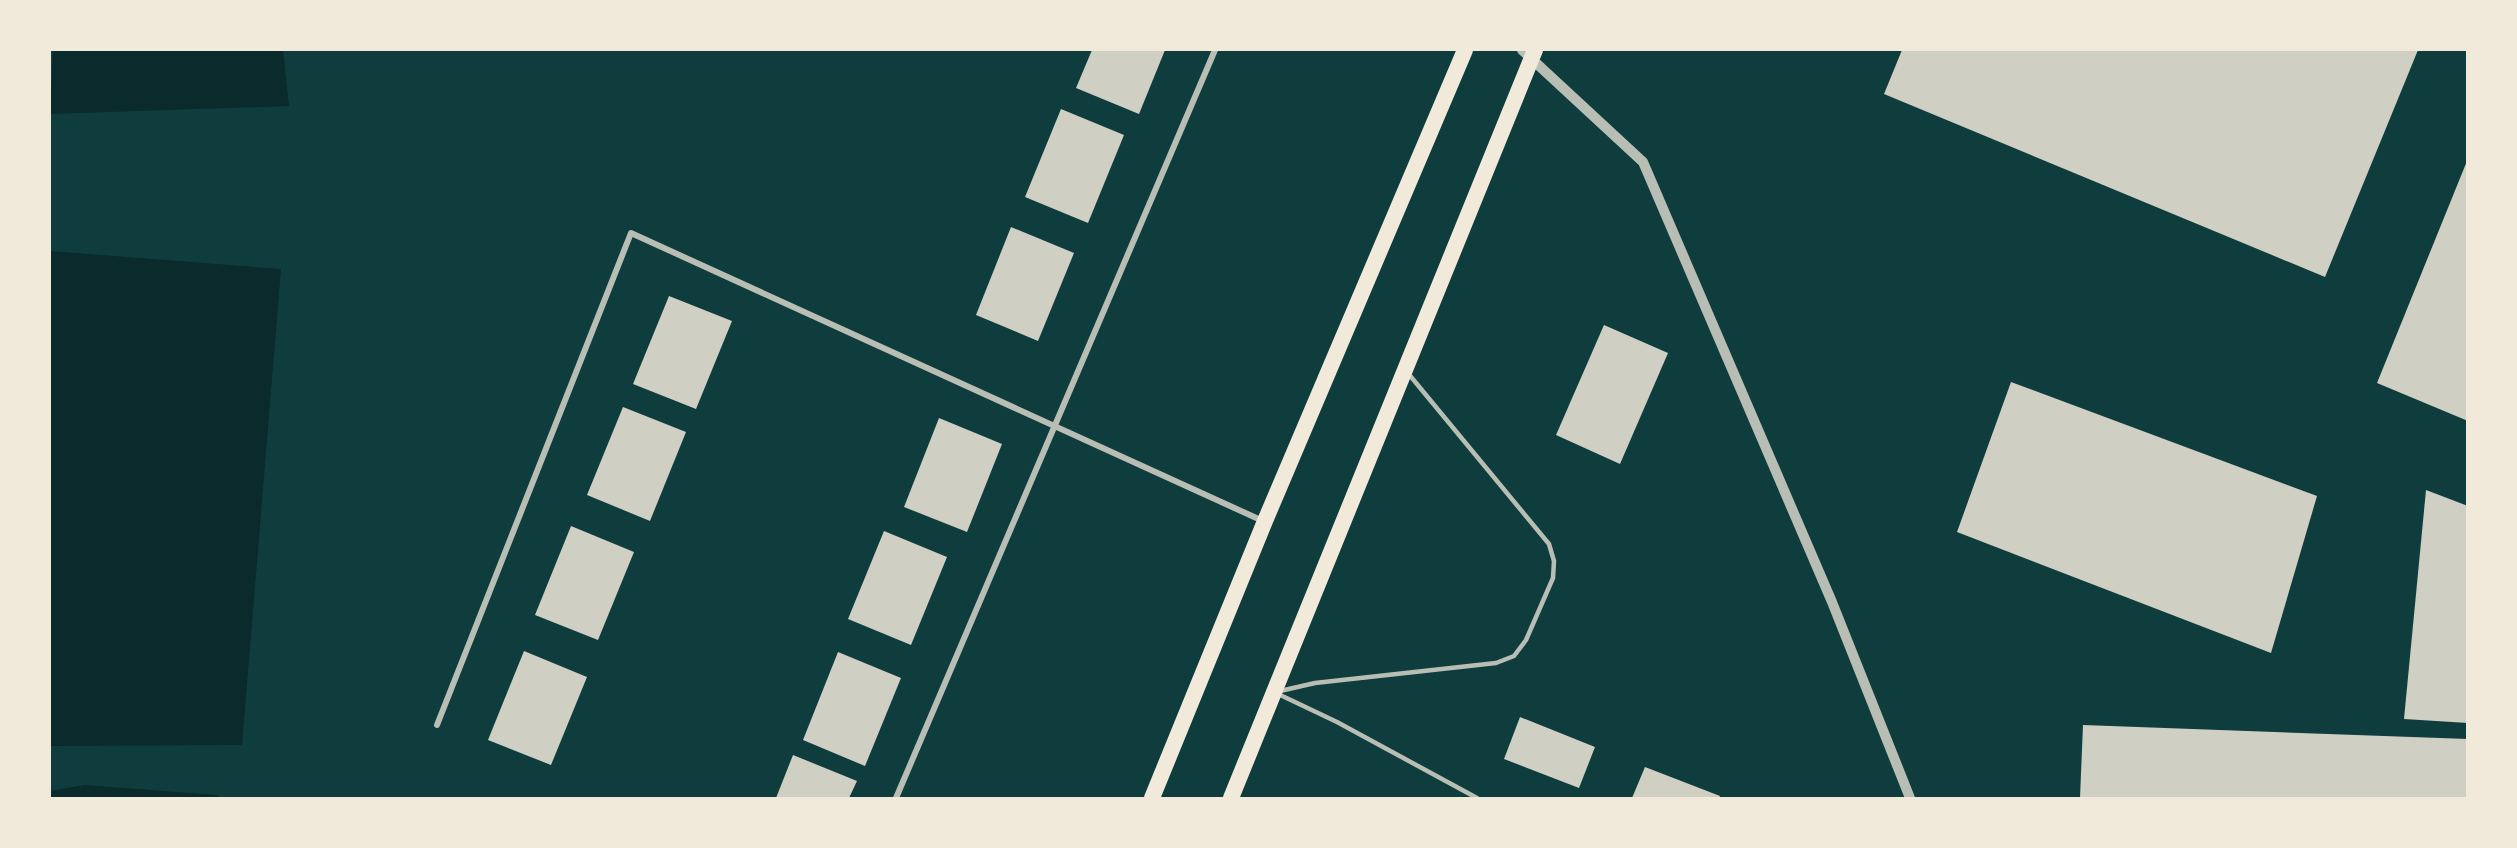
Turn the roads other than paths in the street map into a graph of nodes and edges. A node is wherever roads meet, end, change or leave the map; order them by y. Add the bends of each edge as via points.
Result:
1 (1215, 50) edge
2 (1465, 50) edge
3 (1530, 52) edge
4 (1406, 370) junction
5 (1055, 424) junction
6 (1265, 521) junction
7 (1274, 692) junction
8 (437, 725) dead end
9 (896, 798) edge
10 (1152, 798) edge
11 (1231, 798) edge
12 (1477, 798) edge
13 (1910, 798) edge

1 - 5 street
2 - 6 highway
3 - 4 highway
3 - 13 street via 1643,162 1832,602
4 - 7 highway
4 - 7 lane via 1549,544 1553,578 1526,640 1514,656 1496,663 1315,682
5 - 6 street
5 - 8 street via 632,233
5 - 9 street
6 - 10 highway
7 - 11 highway
7 - 12 lane

